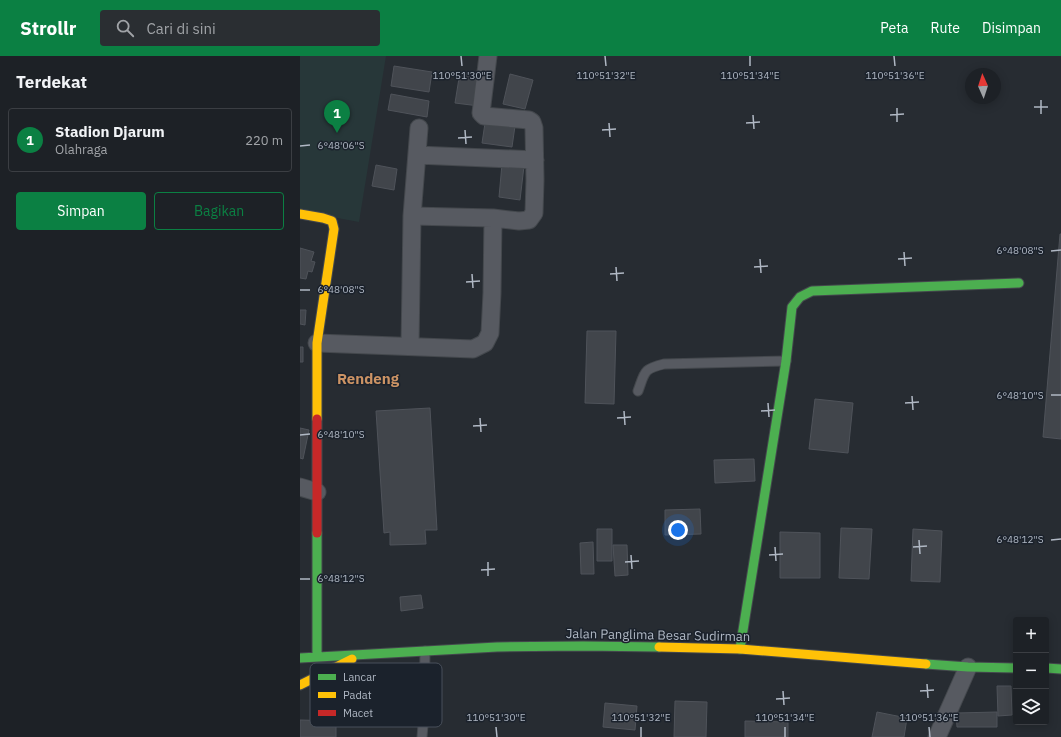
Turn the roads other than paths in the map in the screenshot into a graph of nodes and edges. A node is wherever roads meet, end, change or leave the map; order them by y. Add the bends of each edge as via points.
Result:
1 (488, 56) edge
2 (419, 128) dead end
3 (417, 155) junction
4 (535, 160) junction
5 (300, 214) edge
6 (412, 216) junction
7 (493, 218) junction
8 (1019, 282) dead end
9 (318, 343) junction
10 (410, 346) junction
11 (786, 361) junction
12 (638, 391) dead end
13 (300, 487) edge
14 (317, 492) junction
15 (740, 649) junction
16 (425, 651) junction
17 (362, 654) junction
18 (317, 657) junction
19 (300, 658) edge
20 (343, 663) edge
21 (425, 663) edge
22 (968, 667) junction
23 (1013, 668) edge
24 (1049, 668) edge
25 (1061, 669) edge
26 (310, 679) edge
27 (300, 684) edge
28 (423, 727) edge
29 (422, 737) edge
30 (937, 737) edge

1 - 4 street via 481,113 484,116 530,120 534,128
2 - 3 street
3 - 4 street
3 - 6 street
4 - 7 street via 534,213 529,220
5 - 9 street via 332,221 334,229
6 - 7 street
6 - 10 street
7 - 10 street via 490,333 485,344 473,349
8 - 11 street via 812,291 800,297 792,307
9 - 10 street
9 - 14 street
11 - 12 lane via 664,364 651,367 644,373
11 - 15 street
13 - 14 street
14 - 18 street
15 - 16 street, Jalan Panglima Besar Sudirman via 583,646
15 - 22 street, Jalan Panglima Besar Sudirman
16 - 17 street, Jalan Panglima Besar Sudirman
16 - 21 lane
17 - 18 street, Jalan Panglima Besar Sudirman
17 - 20 street
18 - 19 street, Jalan Panglima Besar Sudirman
22 - 23 street, Jalan Panglima Besar Sudirman
22 - 30 street
24 - 25 street
26 - 27 street
28 - 29 lane

